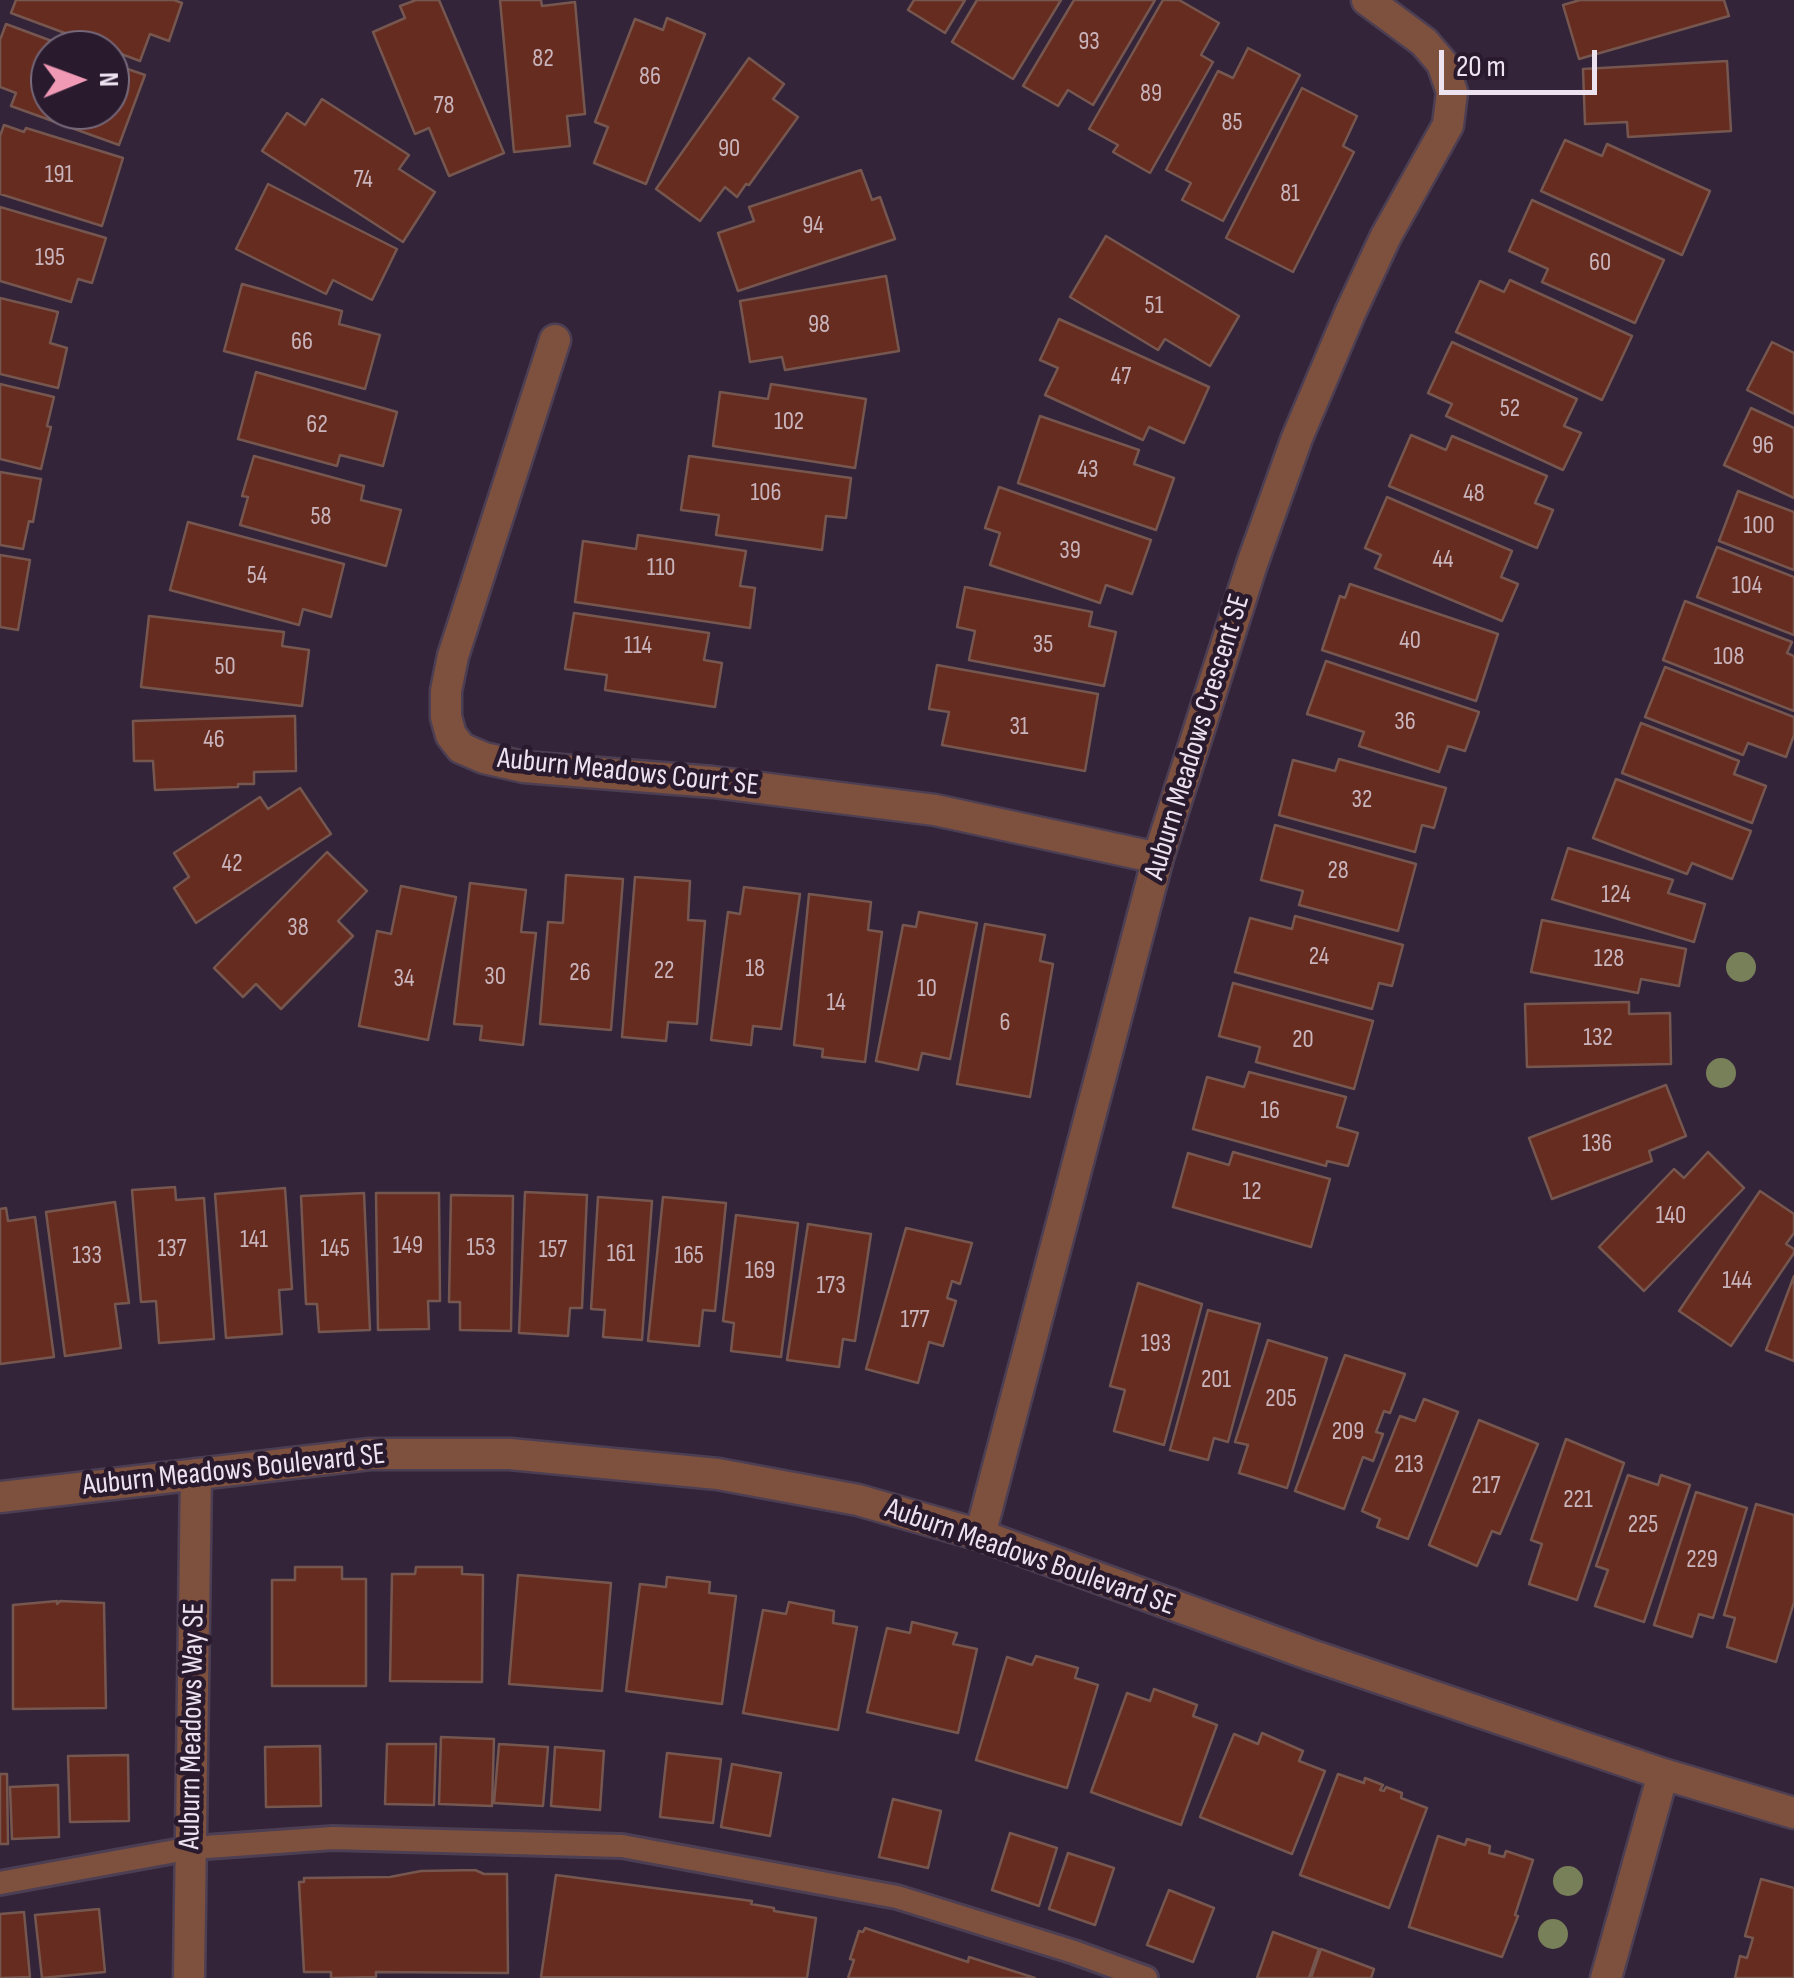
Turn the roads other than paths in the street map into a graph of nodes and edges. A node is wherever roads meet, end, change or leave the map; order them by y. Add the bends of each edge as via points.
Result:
1 (1367, 0) edge
2 (555, 340) dead end
3 (1158, 858) junction
4 (196, 1474) junction
5 (0, 1497) edge
6 (980, 1534) junction
7 (1663, 1774) junction
8 (1794, 1813) edge
9 (192, 1848) junction
10 (0, 1883) edge
11 (189, 1978) edge
12 (1146, 1978) edge
13 (1606, 1978) edge

1 - 3 street, Auburn Meadows Crescent SE via 1442,63 1452,92 1448,125 1364,281 1297,438
2 - 3 street, Auburn Meadows Court SE via 450,669 446,717 461,748 524,767 936,810
3 - 6 street, Auburn Meadows Crescent SE
4 - 5 street, Auburn Meadows Boulevard SE
4 - 6 street, Auburn Meadows Boulevard SE via 370,1454 510,1454 718,1474 858,1500
4 - 9 street, Auburn Meadows Way SE
6 - 7 street, Auburn Meadows Boulevard SE
7 - 8 street, Auburn Meadows Boulevard SE
7 - 13 street
9 - 10 lane
9 - 11 street, Auburn Meadows Way SE
9 - 12 lane via 333,1838 622,1846 897,1897

